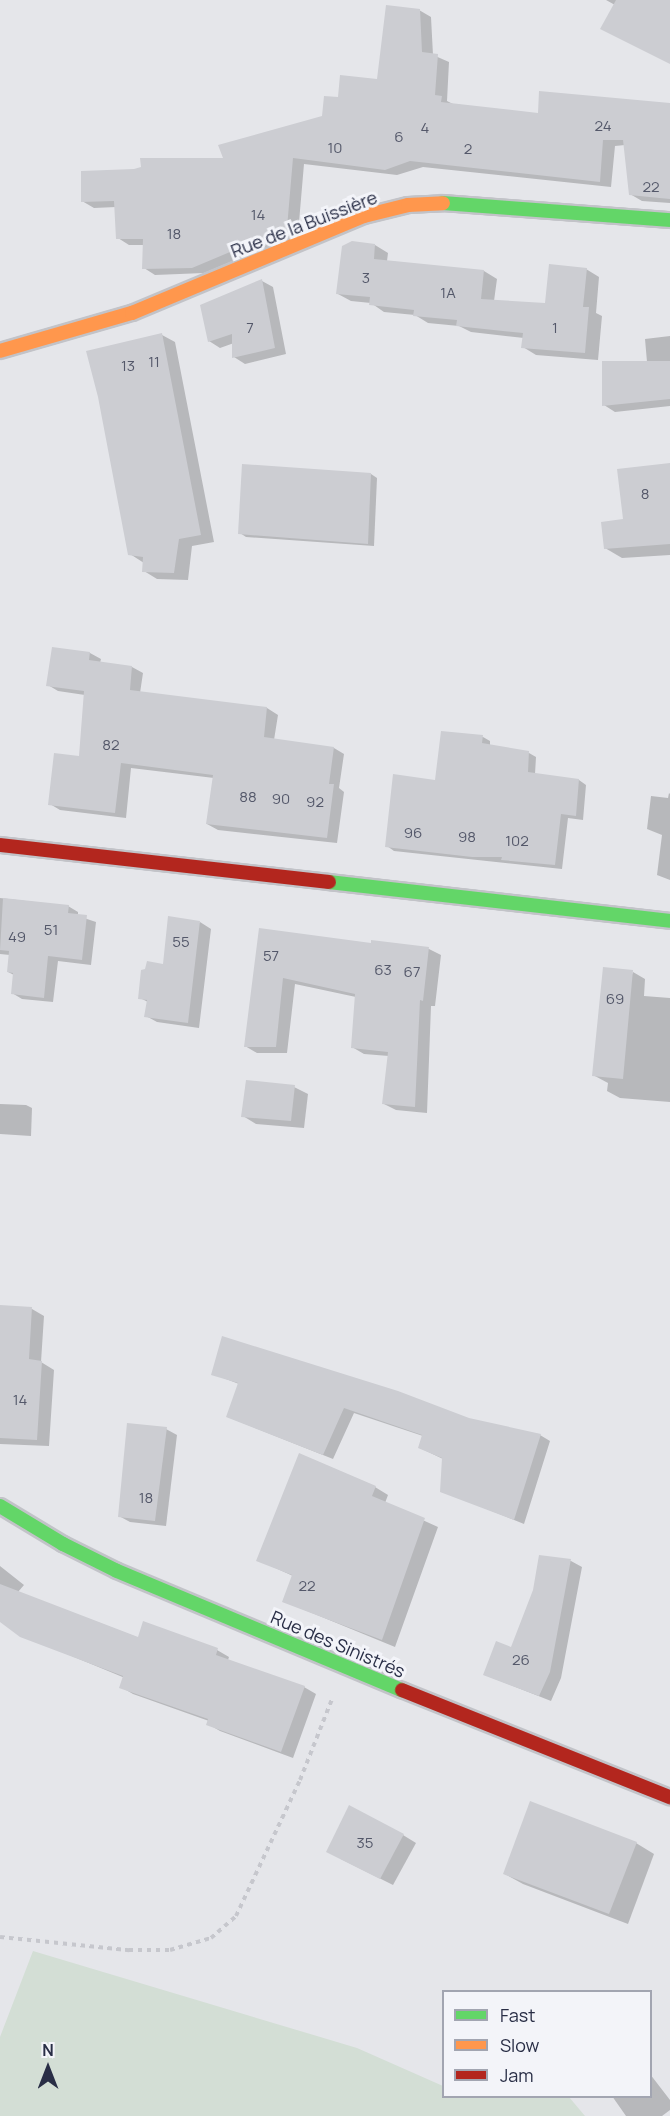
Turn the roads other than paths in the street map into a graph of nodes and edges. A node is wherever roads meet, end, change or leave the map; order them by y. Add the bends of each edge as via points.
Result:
1 (670, 220) edge
2 (0, 351) edge
3 (0, 845) edge
4 (670, 921) edge
5 (0, 1506) edge
6 (670, 1797) edge

1 - 2 street, Rue de la Buissière via 457,202 408,205 364,216 132,313
3 - 4 street
5 - 6 street, Rue des Sinistrés via 117,1571 343,1667

